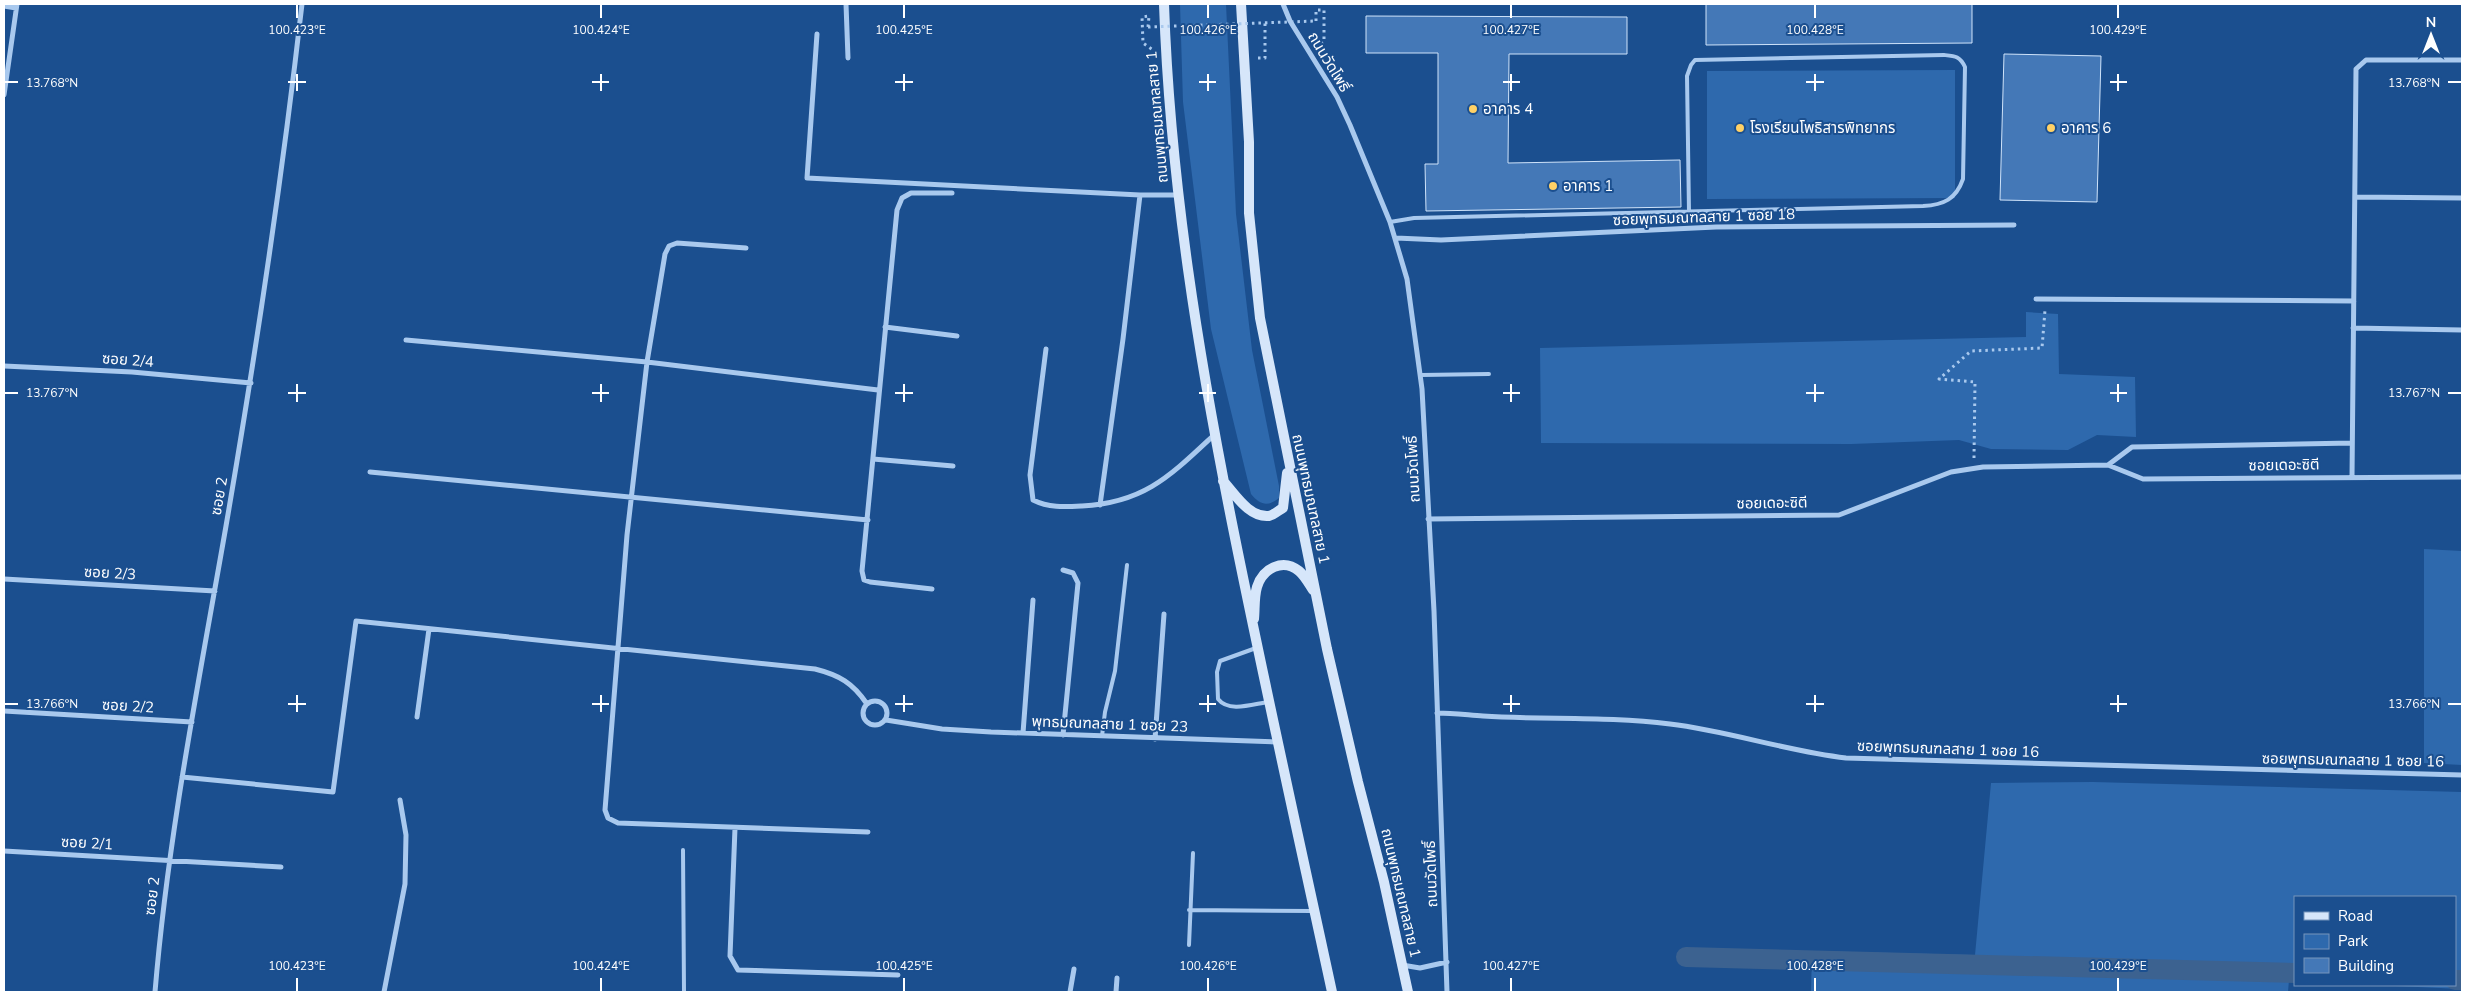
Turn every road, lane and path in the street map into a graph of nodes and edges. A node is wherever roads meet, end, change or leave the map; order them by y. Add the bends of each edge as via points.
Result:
1 (302, 4) edge
2 (846, 4) edge
3 (1164, 4) edge
4 (1241, 4) edge
5 (1283, 4) edge
6 (4, 6) edge
7 (17, 6) edge
8 (1265, 23) junction
9 (817, 34) dead end
10 (1307, 51) junction
11 (848, 58) dead end
12 (1243, 58) junction
13 (1166, 59) junction
14 (2462, 60) edge
15 (4, 94) edge
16 (952, 193) dead end
17 (1140, 195) junction
18 (1179, 195) junction
19 (2355, 197) junction
20 (2462, 198) edge
21 (1690, 212) junction
22 (1390, 222) junction
23 (2014, 225) dead end
24 (1396, 238) junction
25 (746, 248) dead end
26 (2036, 299) dead end
27 (2046, 299) junction
28 (2354, 301) junction
29 (885, 327) junction
30 (2353, 328) junction
31 (2462, 330) edge
32 (957, 336) dead end
33 (406, 340) dead end
34 (1046, 349) dead end
35 (647, 362) junction
36 (4, 366) edge
37 (1488, 374) dead end
38 (1421, 375) junction
39 (251, 383) junction
40 (878, 390) junction
41 (1214, 435) junction
42 (2352, 443) junction
43 (873, 459) junction
44 (1288, 460) junction
45 (2108, 465) junction
46 (953, 466) dead end
47 (1974, 469) junction
48 (370, 472) dead end
49 (2352, 477) junction
50 (2462, 477) edge
51 (1223, 481) junction
52 (632, 498) junction
53 (1100, 505) junction
54 (1428, 519) junction
55 (868, 520) junction
56 (1127, 565) dead end
57 (1063, 570) dead end
58 (4, 579) edge
59 (932, 589) dead end
60 (215, 591) junction
61 (1316, 595) junction
62 (1033, 600) dead end
63 (1164, 614) dead end
64 (429, 629) junction
65 (1253, 630) junction
66 (620, 647) junction
67 (1256, 648) junction
68 (1268, 702) junction
69 (867, 704) junction
70 (4, 711) edge
71 (1437, 712) junction
72 (417, 717) dead end
73 (886, 720) junction
74 (192, 722) junction
75 (1023, 733) junction
76 (1063, 735) junction
77 (1102, 736) junction
78 (1155, 739) junction
79 (1278, 742) junction
80 (2462, 775) edge
81 (182, 776) junction
82 (400, 800) dead end
83 (735, 828) junction
84 (868, 832) dead end
85 (683, 850) dead end
86 (4, 851) edge
87 (1192, 853) dead end
88 (169, 860) junction
89 (281, 867) dead end
90 (1190, 910) junction
91 (1314, 911) junction
92 (1189, 945) dead end
93 (1447, 962) junction
94 (1402, 965) junction
95 (1074, 969) dead end
96 (898, 975) dead end
97 (1117, 978) dead end
98 (155, 992) edge
99 (384, 992) edge
100 (684, 992) edge
101 (1070, 992) edge
102 (1116, 992) edge
103 (1332, 992) edge
104 (1408, 992) edge
105 (1447, 992) edge

1 - 39 street, ซอย 2
2 - 11 street
3 - 13 main road, ถนนพุทธมณฑลสาย 1
4 - 12 main road, ถนนพุทธมณฑลสาย 1
5 - 10 street, ถนนวัดโพธิ์
6 - 7 street
7 - 15 street
8 - 10 path, bridge via 1316,21 1316,10 1324,10 1324,42
8 - 12 path via 1265,58
8 - 13 path, bridge via 1148,27 1148,16 1142,16 1143,43
9 - 17 street via 807,178
10 - 22 street, ถนนวัดโพธิ์ via 1337,97
12 - 44 main road, ถนนพุทธมณฑลสาย 1 via 1249,142 1249,213 1259,309
13 - 18 main road, ถนนพุทธมณฑลสาย 1
14 - 19 street via 2366,60 2356,69
16 - 29 street via 911,193 902,198 896,210
17 - 18 street
17 - 53 street
18 - 41 main road, ถนนพุทธมณฑลสาย 1
19 - 20 street
19 - 28 street
21 - 21 lane via 1923,206 1951,200 1963,179 1962,59 1944,55 1695,60 1687,76
21 - 22 lane via 1414,218
22 - 24 street, ถนนวัดโพธิ์
23 - 24 street, ซอยพุทธมณฑลสาย 1 ซอย 18 via 1716,227 1441,240
24 - 38 street, ถนนวัดโพธิ์ via 1407,279
25 - 35 street via 677,243 670,246 665,254
26 - 27 street
27 - 28 street
27 - 47 path via 2042,348 1971,351 1939,379 1975,382
28 - 30 street
29 - 32 street
29 - 40 street
30 - 31 street
30 - 42 street
33 - 35 street
34 - 53 street via 1030,475 1033,500 1059,508
35 - 40 street
35 - 52 street
36 - 39 street, ซอย 2/4 via 132,372
37 - 38 lane
38 - 54 street, ถนนวัดโพธิ์
39 - 60 street, ซอย 2
40 - 43 street
41 - 51 main road, ถนนพุทธมณฑลสาย 1
41 - 53 street via 1170,475 1141,494
42 - 45 street, ซอยเดอะซิตี via 2132,447
42 - 49 street
43 - 46 street
43 - 55 street
44 - 51 main road via 1283,508 1270,516 1247,508
44 - 61 main road, ถนนพุทธมณฑลสาย 1
45 - 47 street, ซอยเดอะซิตี
45 - 49 street, ซอยเดอะซิตี via 2143,479
47 - 54 street, ซอยเดอะซิตี via 1951,472 1838,515
48 - 52 street
49 - 50 street, ซอยเดอะซิตี
51 - 65 main road, ถนนพุทธมณฑลสาย 1
52 - 55 street
52 - 66 street
54 - 71 street, ถนนวัดโพธิ์
55 - 59 street via 862,571 864,580
56 - 77 lane via 1115,671
57 - 76 street via 1073,573 1078,583
58 - 60 street, ซอย 2/3
60 - 74 street, ซอย 2
61 - 65 main road via 1301,572 1289,565 1273,566 1257,587
61 - 94 main road, ถนนพุทธมณฑลสาย 1
62 - 75 street
63 - 78 street
64 - 66 street
64 - 72 street
64 - 81 street via 356,621 333,792
65 - 67 main road, ถนนพุทธมณฑลสาย 1
66 - 69 street via 837,674 850,683
66 - 83 street via 606,794 608,818 618,823
67 - 68 main road, ถนนพุทธมณฑลสาย 1
67 - 68 lane via 1220,661 1218,699 1235,707
68 - 79 main road, ถนนพุทธมณฑลสาย 1
69 - 73 street via 878,701 885,705
69 - 73 street via 862,712 866,722 878,726
70 - 74 street, ซอย 2/2
71 - 80 street, ซอยพุทธมณฑลสาย 1 ซอย 16 via 1671,724 1812,754 1846,758
71 - 93 street, ถนนวัดโพธิ์
73 - 75 street, พุทธมณฑลสาย 1 ซอย 23 via 942,729
74 - 81 street, ซอย 2
75 - 76 street, พุทธมณฑลสาย 1 ซอย 23
76 - 77 street, พุทธมณฑลสาย 1 ซอย 23
77 - 78 street, พุทธมณฑลสาย 1 ซอย 23
78 - 79 street, พุทธมณฑลสาย 1 ซอย 23
79 - 91 main road, ถนนพุทธมณฑลสาย 1
81 - 88 street, ซอย 2
82 - 99 street via 406,835 405,884
83 - 84 street
83 - 96 street via 730,956 738,970
85 - 100 lane
86 - 88 street, ซอย 2/1
87 - 90 lane
88 - 89 street, ซอย 2/1
88 - 98 street, ซอย 2
90 - 91 lane
90 - 92 lane
91 - 103 main road, ถนนพุทธมณฑลสาย 1
93 - 94 street via 1420,968
93 - 105 street, ถนนวัดโพธิ์
94 - 104 main road, ถนนพุทธมณฑลสาย 1
95 - 101 street
97 - 102 street

